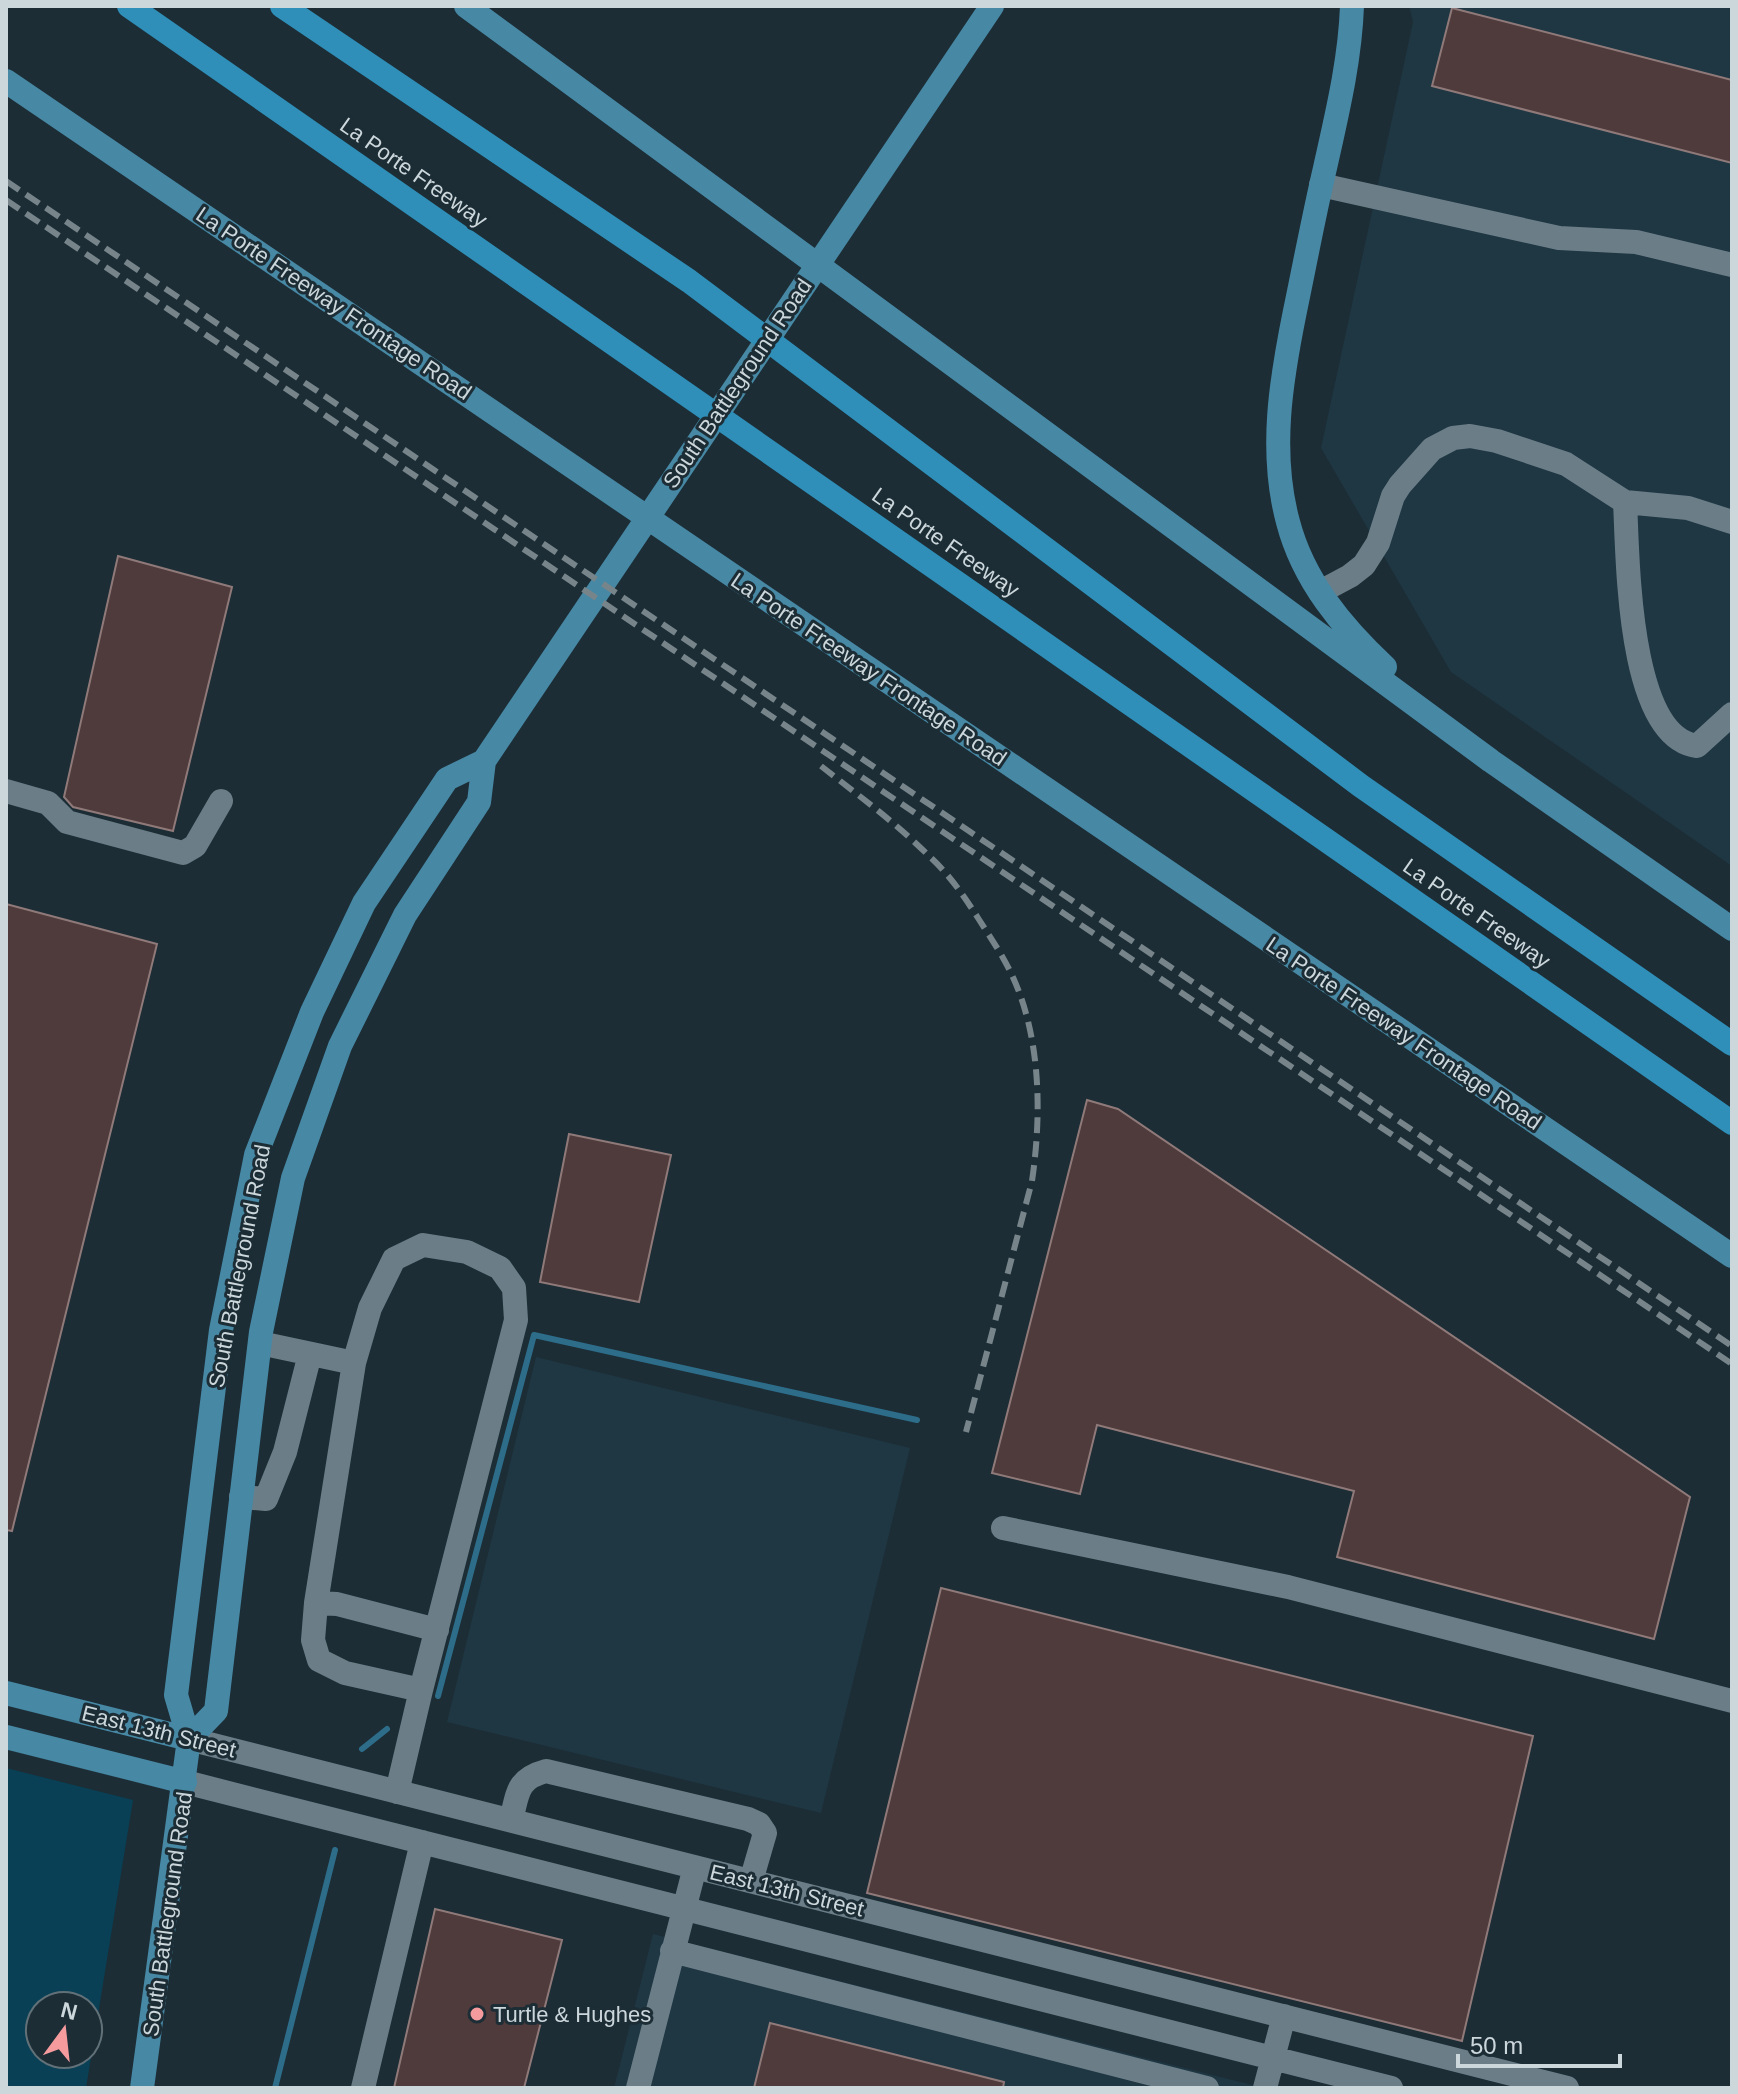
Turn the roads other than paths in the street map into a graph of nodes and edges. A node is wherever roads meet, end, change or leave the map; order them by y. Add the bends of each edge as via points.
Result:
1 (129, 6) edge
2 (282, 6) edge
3 (466, 6) edge
4 (992, 6) edge
5 (1352, 6) edge
6 (6, 81) edge
7 (1321, 185) junction
8 (1732, 265) edge
9 (1625, 502) junction
10 (646, 516) junction
11 (1732, 522) edge
12 (1320, 592) junction
13 (1732, 714) edge
14 (489, 752) junction
15 (1491, 761) junction
16 (6, 791) edge
17 (221, 801) dead end
18 (1732, 929) edge
19 (1732, 1044) edge
20 (1732, 1123) edge
21 (1732, 1256) edge
22 (260, 1343) junction
23 (310, 1354) junction
24 (354, 1363) junction
25 (241, 1497) junction
26 (1003, 1528) dead end
27 (316, 1603) junction
28 (437, 1630) junction
29 (421, 1690) junction
30 (6, 1693) edge
31 (1732, 1701) edge
32 (6, 1737) edge
33 (189, 1739) junction
34 (185, 1782) junction
35 (397, 1792) junction
36 (511, 1820) junction
37 (422, 1842) junction
38 (695, 1867) junction
39 (751, 1881) junction
40 (683, 1908) junction
41 (672, 1951) junction
42 (1284, 2016) junction
43 (1273, 2058) junction
44 (142, 2088) edge
45 (363, 2088) edge
46 (638, 2088) edge
47 (1207, 2088) edge
48 (1265, 2088) edge
49 (1391, 2088) edge
50 (1567, 2088) edge

1 - 20 highway, La Porte Freeway
2 - 19 highway, La Porte Freeway via 689,281 1361,786
3 - 15 main road
4 - 10 main road, South Battleground Road
5 - 7 main road via 1346,71
6 - 10 main road, La Porte Freeway Frontage Road
7 - 8 street via 1559,238 1636,242
7 - 12 main road via 1283,375 1278,441 1288,523
9 - 11 street via 1688,508
9 - 12 street via 1566,464 1497,441 1453,438 1432,449 1400,485 1364,565
9 - 13 street via 1639,657 1660,720 1686,745 1697,746
10 - 14 main road, South Battleground Road
10 - 21 main road, La Porte Freeway Frontage Road
12 - 15 main road via 1354,637
14 - 22 main road, South Battleground Road via 479,802 405,915 340,1046 293,1178
14 - 33 main road, South Battleground Road via 447,779 364,903 312,1012 256,1155 221,1330 176,1695
15 - 18 main road
16 - 17 street via 48,803 67,822 183,853 195,846
22 - 23 street
22 - 25 main road, South Battleground Road
23 - 24 street
23 - 25 street via 285,1452 266,1499
24 - 27 street
24 - 28 street via 370,1308 394,1259 423,1245 467,1252 489,1262 514,1288 516,1320
25 - 33 main road, South Battleground Road via 216,1711
26 - 31 street via 1288,1587
27 - 28 street
27 - 29 street via 313,1640 319,1660 345,1673
28 - 29 street
29 - 35 street
30 - 33 main road, East 13th Street
32 - 34 main road, East 13th Street
33 - 34 main road, South Battleground Road
33 - 35 street, East 13th Street
34 - 37 street, East 13th Street
34 - 44 main road, South Battleground Road
35 - 36 street, East 13th Street
36 - 38 street, East 13th Street
36 - 39 street via 520,1787 546,1771 748,1819 765,1833
37 - 40 street, East 13th Street
37 - 45 street
38 - 39 street, East 13th Street
38 - 40 street
39 - 42 street, East 13th Street
40 - 41 street
40 - 43 street, East 13th Street
41 - 46 street
41 - 47 street
42 - 43 street
42 - 50 street, East 13th Street
43 - 48 street
43 - 49 street, East 13th Street

